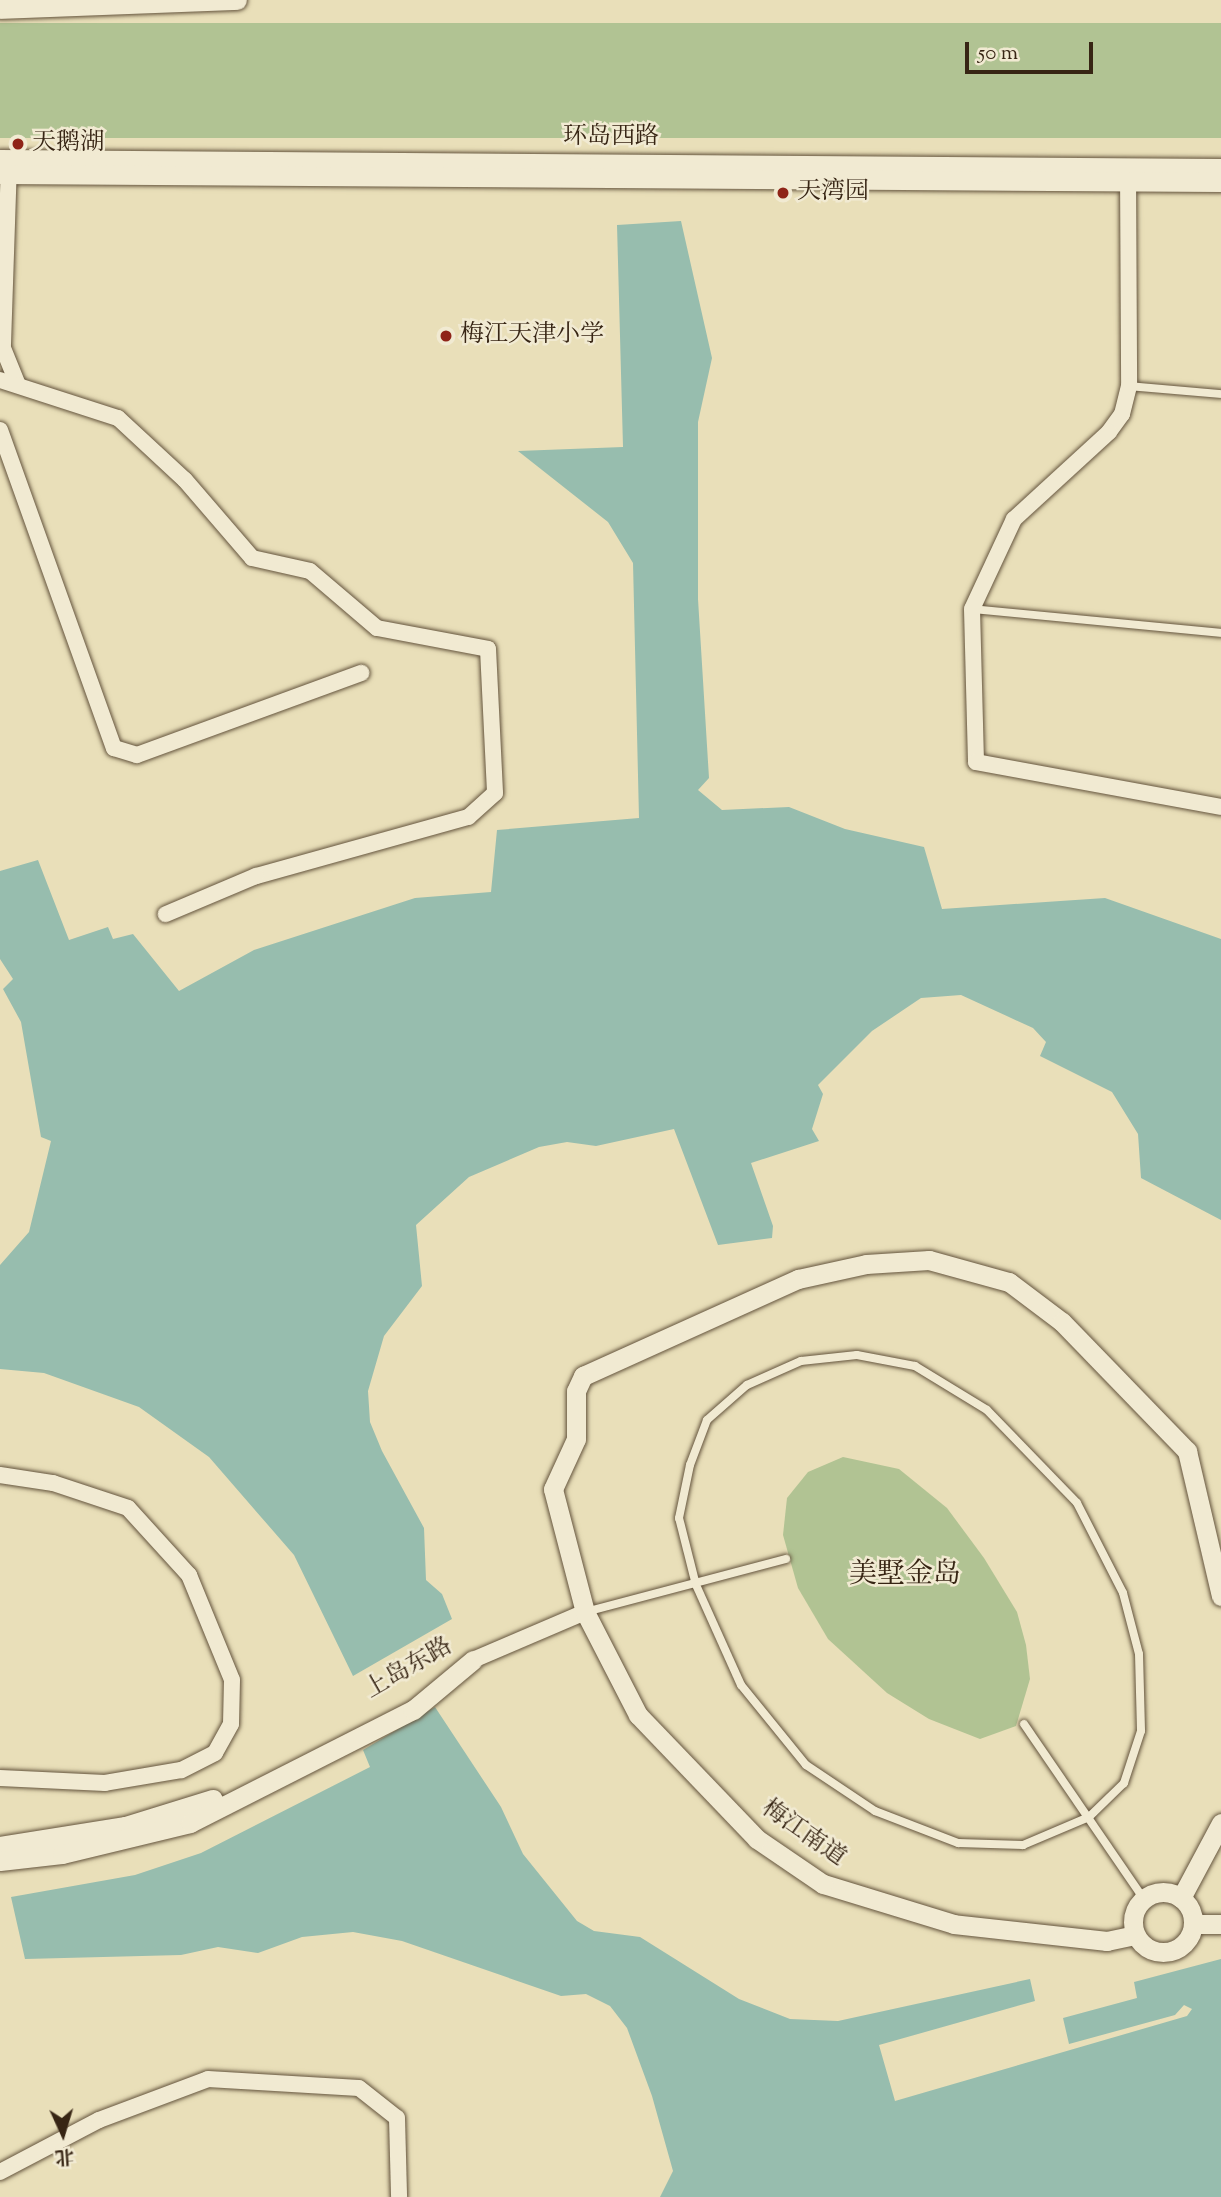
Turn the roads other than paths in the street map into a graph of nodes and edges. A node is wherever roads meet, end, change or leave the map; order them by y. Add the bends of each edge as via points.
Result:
1 (237, 0) edge
2 (0, 9) edge
3 (4, 167) edge
4 (1221, 168) edge
5 (1128, 173) junction
6 (1221, 182) edge
7 (0, 380) edge
8 (18, 385) junction
9 (1129, 386) junction
10 (1221, 394) edge
11 (0, 430) edge
12 (972, 609) junction
13 (1221, 632) edge
14 (361, 673) dead end
15 (1221, 807) edge
16 (166, 914) dead end
17 (0, 1475) edge
18 (786, 1559) dead end
19 (695, 1580) junction
20 (1221, 1596) edge
21 (585, 1612) junction
22 (473, 1660) junction
23 (1024, 1724) dead end
24 (0, 1778) edge
25 (1090, 1817) junction
26 (1221, 1823) edge
27 (0, 1846) edge
28 (0, 1861) edge
29 (1181, 1898) junction
30 (1143, 1899) junction
31 (1208, 1924) edge
32 (1135, 1935) junction
33 (0, 2172) edge
34 (399, 2197) edge

1 - 2 street
3 - 5 street, 环岛西路
3 - 8 street via 4,348
4 - 5 street, 环岛西路
5 - 6 street, 环岛西路
5 - 9 street
7 - 8 street
8 - 16 street via 118,418 185,480 252,558 310,571 377,628 488,649 495,793 468,817 256,876
9 - 10 lane
9 - 12 street via 1122,414 1109,432 1014,519
11 - 14 street via 114,748 137,755
12 - 13 lane
12 - 15 street via 976,762
17 - 24 street via 52,1483 128,1508 189,1575 232,1679 231,1724 215,1754 181,1770 105,1783
18 - 19 lane
19 - 21 lane
19 - 25 lane via 741,1685 806,1765 875,1811 958,1843 1024,1844
19 - 25 lane via 680,1518 707,1420 747,1385 801,1361 857,1355 915,1366 987,1410 1077,1503 1123,1593 1139,1654 1141,1731 1124,1783
20 - 21 street, 梅江南道 via 1187,1451 1062,1321 1009,1282 929,1260 866,1264 798,1279 583,1376 576,1391 576,1439 553,1489
21 - 22 street
21 - 32 street, 梅江南道 via 638,1715 757,1839 823,1884 954,1924 1107,1941
22 - 27 street, 上岛东路 via 306,1757 209,1801 125,1826
22 - 28 street, 上岛东路 via 413,1710 190,1823 62,1854
23 - 25 lane
25 - 30 lane
26 - 29 street
29 - 30 street via 1162,1892
29 - 31 street
30 - 32 street via 1133,1916
31 - 32 street via 1169,1952 1149,1949
33 - 34 street via 99,2120 208,2079 359,2088 397,2118

